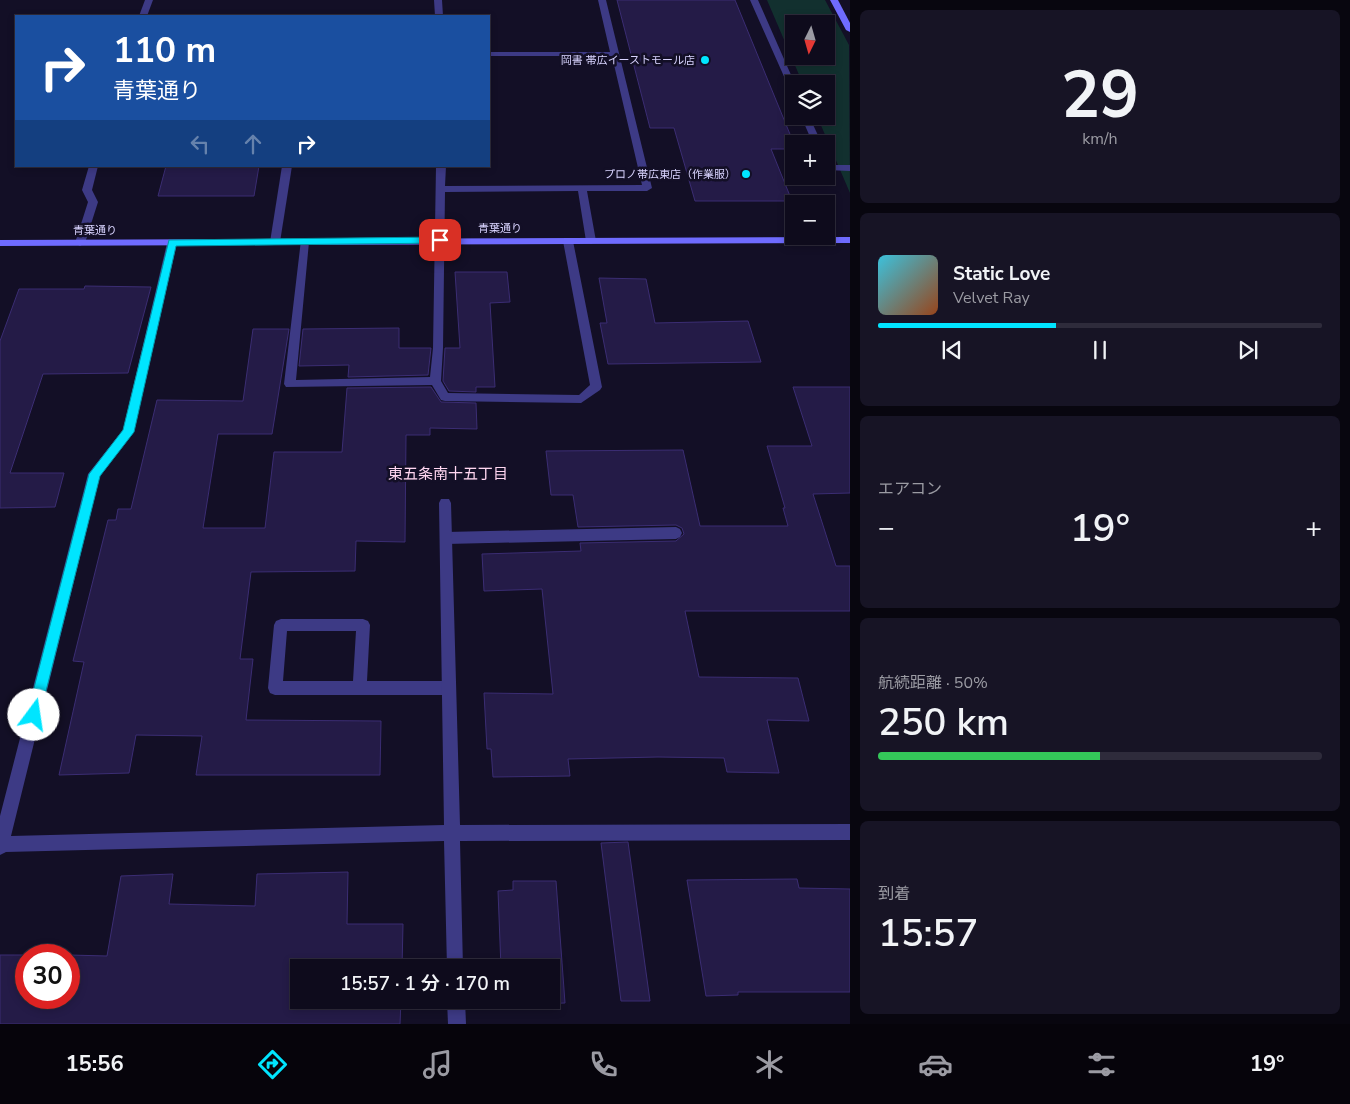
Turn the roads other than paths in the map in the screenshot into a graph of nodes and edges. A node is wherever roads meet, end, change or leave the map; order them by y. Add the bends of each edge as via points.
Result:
1 (149, 0) edge
2 (438, 0) edge
3 (602, 0) edge
4 (754, 0) edge
5 (834, 0) edge
6 (144, 15) edge
7 (439, 15) edge
8 (850, 30) edge
9 (490, 54) edge
10 (615, 54) junction
11 (787, 75) edge
12 (94, 167) edge
13 (286, 167) edge
14 (441, 167) edge
15 (835, 168) edge
16 (850, 168) edge
17 (582, 188) junction
18 (440, 190) junction
19 (440, 240) junction
20 (850, 240) edge
21 (568, 241) junction
22 (591, 241) junction
23 (275, 242) junction
24 (304, 242) junction
25 (0, 243) edge
26 (80, 243) junction
27 (172, 243) junction
28 (435, 381) junction
29 (445, 503) dead end
30 (676, 533) dead end
31 (446, 538) junction
32 (360, 688) junction
33 (449, 688) junction
34 (850, 832) edge
35 (452, 833) junction
36 (0, 845) edge
37 (455, 959) edge
38 (456, 1009) edge
39 (457, 1024) edge

1 - 6 street
2 - 7 street
3 - 10 street
4 - 11 street
5 - 8 street
9 - 10 street
10 - 17 street via 647,188
12 - 26 street via 87,190 93,202
13 - 23 street
14 - 18 street
15 - 16 street
17 - 18 street
17 - 22 street
18 - 19 street
19 - 21 street, 青葉通り
19 - 24 street, 青葉通り
19 - 28 street
20 - 22 street, 青葉通り
21 - 22 street, 青葉通り
21 - 28 street via 596,387 581,399 445,397
23 - 24 street, 青葉通り
23 - 27 street, 青葉通り
24 - 28 street via 290,384
25 - 26 street, 青葉通り
26 - 27 street, 青葉通り
27 - 36 street via 128,432 94,474
29 - 31 street
30 - 31 street
31 - 33 street
32 - 32 street via 275,688 281,625 362,625
32 - 33 street
33 - 35 street
34 - 35 street
35 - 36 street
35 - 37 street
38 - 39 street

